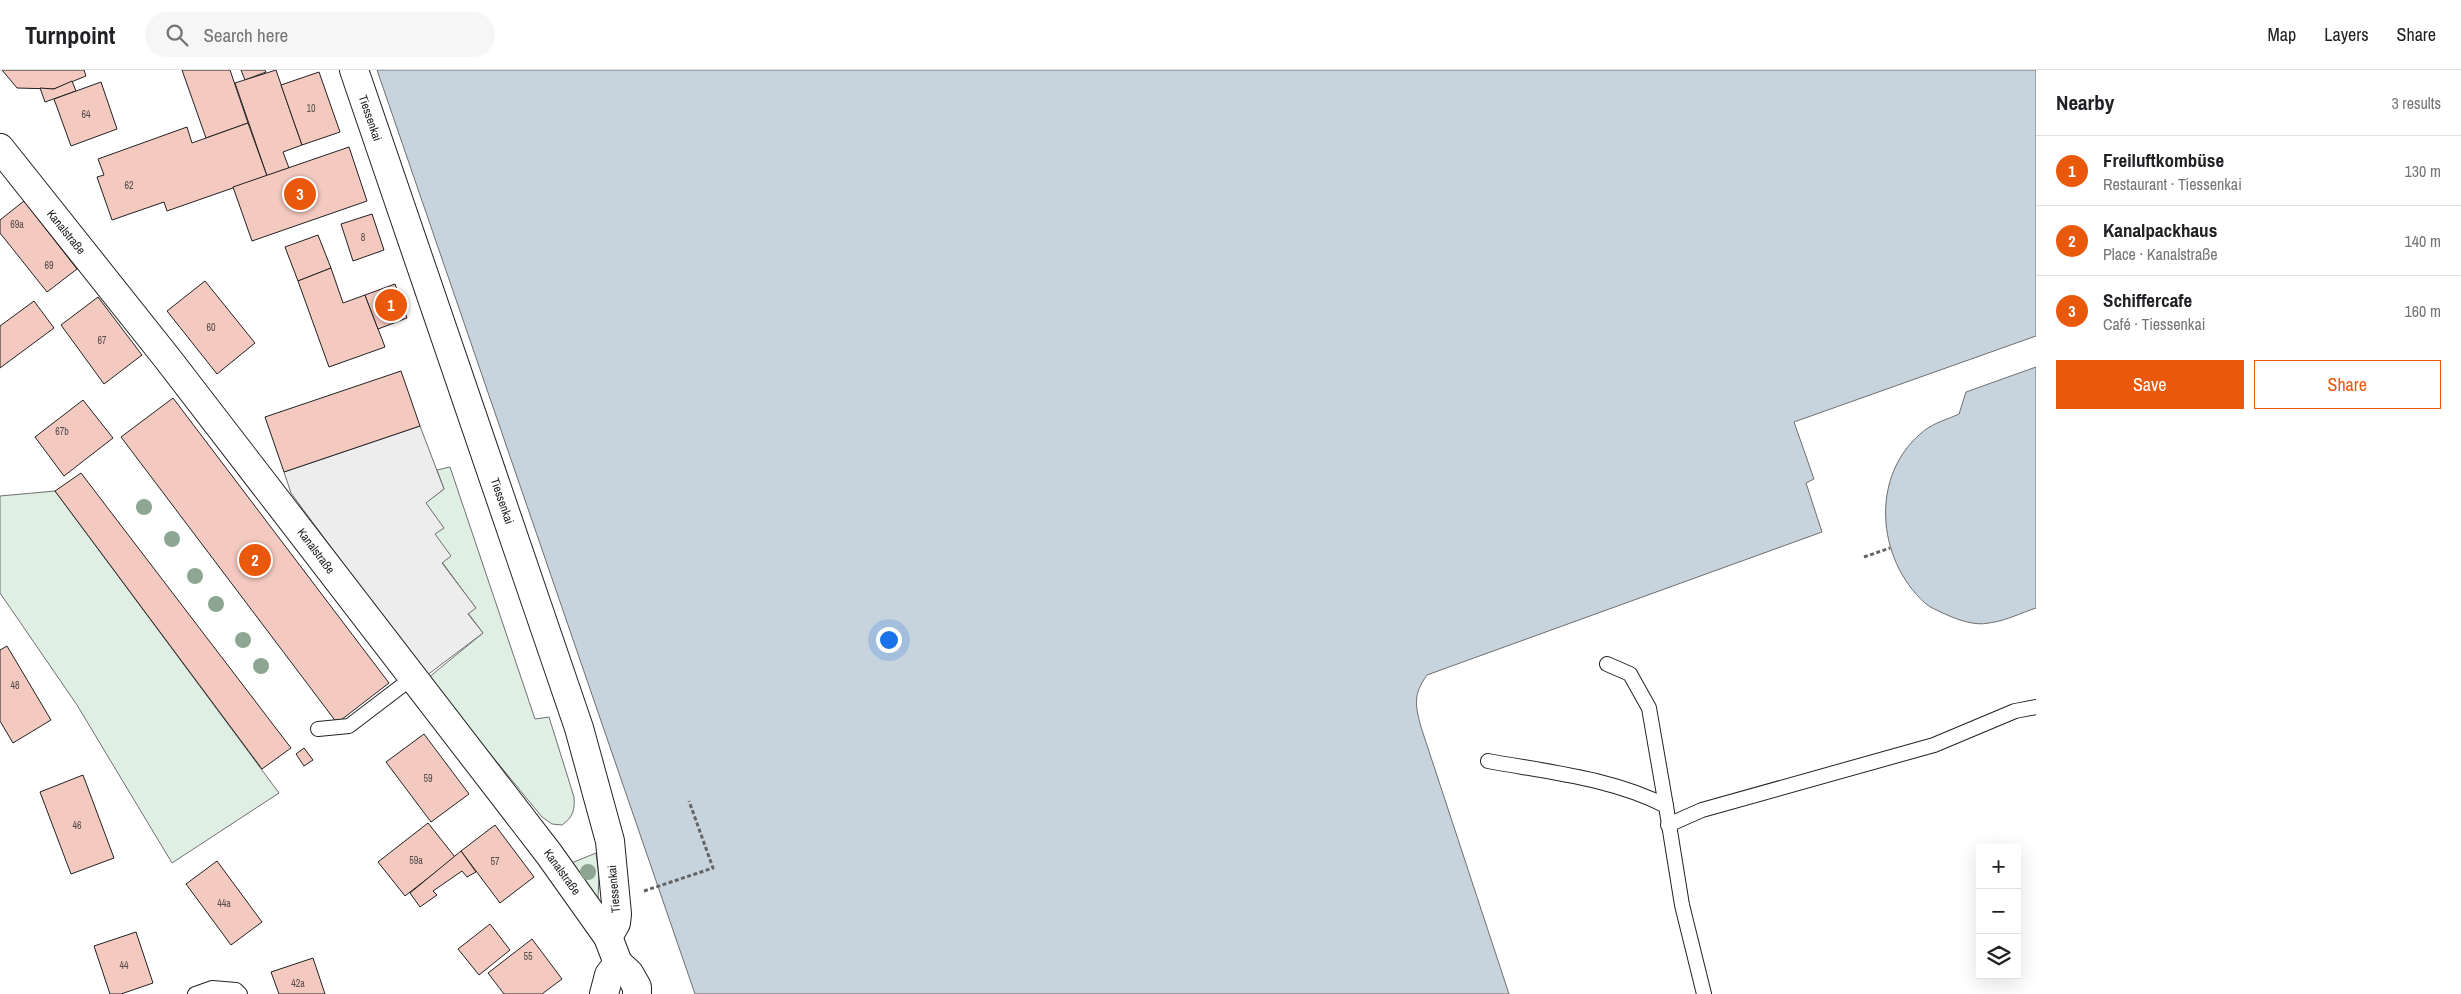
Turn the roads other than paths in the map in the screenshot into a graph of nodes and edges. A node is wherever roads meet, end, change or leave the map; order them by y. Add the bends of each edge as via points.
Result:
1 (354, 70) edge
2 (0, 148) edge
3 (1607, 664) dead end
4 (412, 678) junction
5 (2036, 707) edge
6 (318, 729) dead end
7 (1488, 761) dead end
8 (1666, 806) junction
9 (1668, 825) junction
10 (608, 937) junction
11 (618, 963) junction
12 (196, 994) edge
13 (240, 994) edge
14 (604, 994) edge
15 (637, 994) edge
16 (1704, 994) edge

1 - 10 street, Tiessenkai via 597,789 610,841 617,914
2 - 4 street, Kanalstraße via 167,358
3 - 8 lane via 1630,674 1649,708
4 - 6 lane via 348,726
4 - 10 street, Kanalstraße via 549,854
5 - 9 lane via 2015,711 1934,744 1702,810
7 - 8 lane via 1641,793
8 - 9 lane
9 - 16 lane via 1682,905
10 - 11 street, Kanalstraße
11 - 14 street via 609,975
11 - 15 street, Kanalstraße via 629,973
12 - 13 lane via 212,988 236,990

